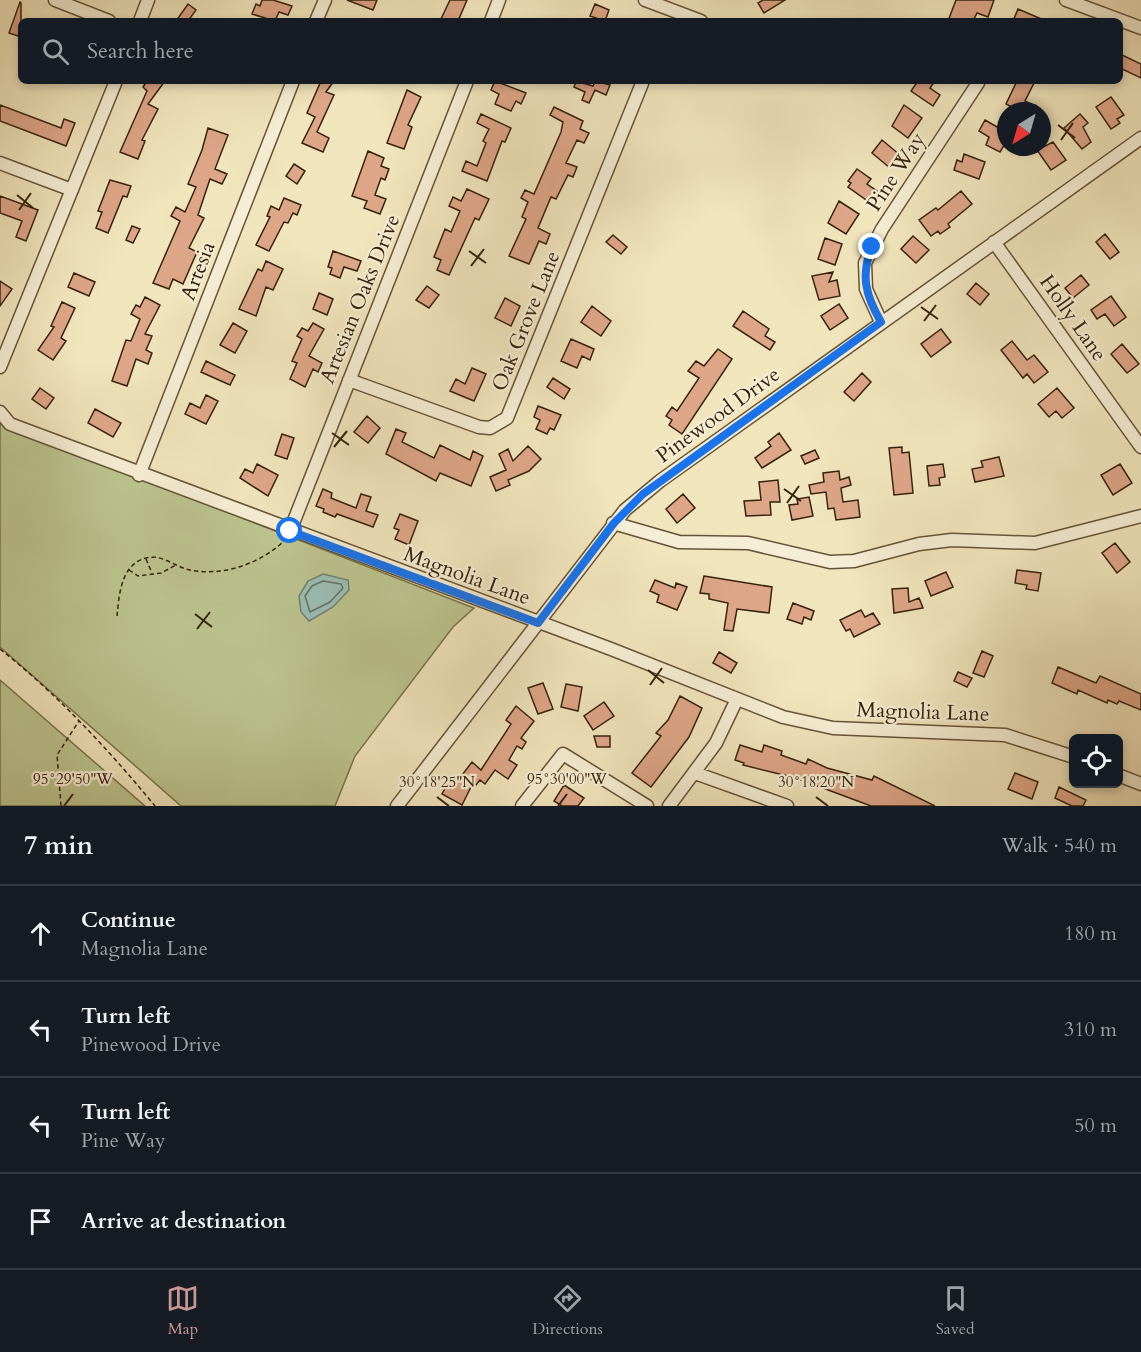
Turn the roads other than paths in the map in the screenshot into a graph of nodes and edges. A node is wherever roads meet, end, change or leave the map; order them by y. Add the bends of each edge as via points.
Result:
1 (54, 0) edge
2 (148, 0) edge
3 (325, 0) edge
4 (499, 0) edge
5 (645, 0) edge
6 (1066, 0) edge
7 (669, 15) edge
8 (101, 18) edge
9 (141, 18) edge
10 (317, 18) edge
11 (492, 18) edge
12 (685, 18) edge
13 (1114, 18) edge
14 (1123, 21) edge
15 (1141, 28) edge
16 (115, 84) edge
17 (292, 84) edge
18 (466, 84) edge
19 (642, 84) edge
20 (977, 84) edge
21 (1141, 138) edge
22 (0, 163) edge
23 (72, 190) junction
24 (994, 242) junction
25 (881, 322) junction
26 (4, 346) edge
27 (0, 367) edge
28 (349, 380) junction
29 (0, 412) edge
30 (1141, 447) edge
31 (139, 475) junction
32 (1141, 516) edge
33 (614, 523) junction
34 (290, 531) junction
35 (538, 623) junction
36 (737, 699) junction
37 (1069, 756) edge
38 (695, 773) junction
39 (1123, 777) edge
40 (1141, 784) edge
41 (397, 806) edge
42 (522, 806) edge
43 (647, 806) edge
44 (669, 806) edge
45 (787, 806) edge

1 - 8 street
2 - 9 street
3 - 10 street
4 - 11 street
5 - 7 street
6 - 13 street
7 - 12 street
14 - 15 street
16 - 23 street
17 - 31 street, Artesia
18 - 28 street, Artesian Oaks Drive
19 - 28 street, Oak Grove Lane via 507,418 490,428 479,427
20 - 25 street, Pine Way via 868,255 866,289
21 - 24 street, Pinewood Drive
22 - 23 street
23 - 26 street
24 - 25 street, Pinewood Drive
24 - 30 street, Holly Lane
25 - 33 street, Pinewood Drive via 660,481
26 - 27 street
28 - 34 street, Artesian Oaks Drive
29 - 31 street, Magnolia Lane via 10,424
31 - 34 street, Magnolia Lane
32 - 33 street via 1035,543 952,540 919,544 854,561 816,560 748,543 679,542
33 - 35 street, Pinewood Drive
34 - 35 street, Magnolia Lane
35 - 36 street, Magnolia Lane
35 - 41 street, Pinewood Drive
36 - 37 street, Magnolia Lane via 814,725 1005,735
36 - 38 street via 716,743
38 - 44 street
38 - 45 street
39 - 40 street
42 - 43 street via 562,754

